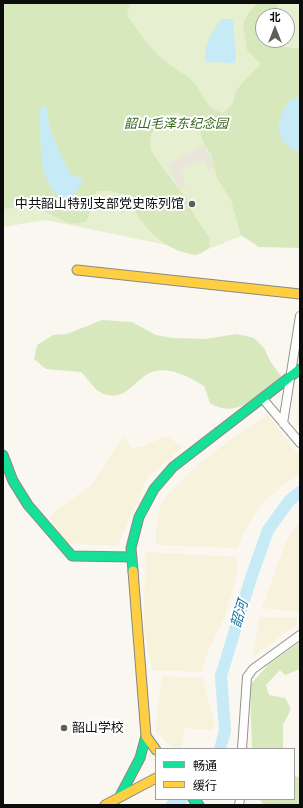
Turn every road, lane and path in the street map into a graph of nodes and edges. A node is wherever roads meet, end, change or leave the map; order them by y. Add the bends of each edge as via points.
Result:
1 (77, 270) dead end
2 (300, 294) edge
3 (300, 316) edge
4 (300, 369) edge
5 (290, 377) junction
6 (263, 399) junction
7 (283, 423) junction
8 (300, 443) edge
9 (3, 455) edge
10 (132, 557) junction
11 (300, 635) edge
12 (146, 736) junction
13 (242, 748) edge
14 (155, 749) edge
15 (155, 778) edge
16 (120, 796) junction
17 (105, 805) edge

1 - 2 main road
3 - 5 street
4 - 5 main road
5 - 6 main road
5 - 7 street
6 - 7 street
6 - 10 main road via 173,467 161,480 139,517 131,548
7 - 8 street
9 - 10 main road via 13,481 28,505 72,556
10 - 12 main road
11 - 13 street via 253,669 247,677
12 - 14 main road
12 - 16 main road via 140,758
15 - 16 main road
16 - 17 main road

